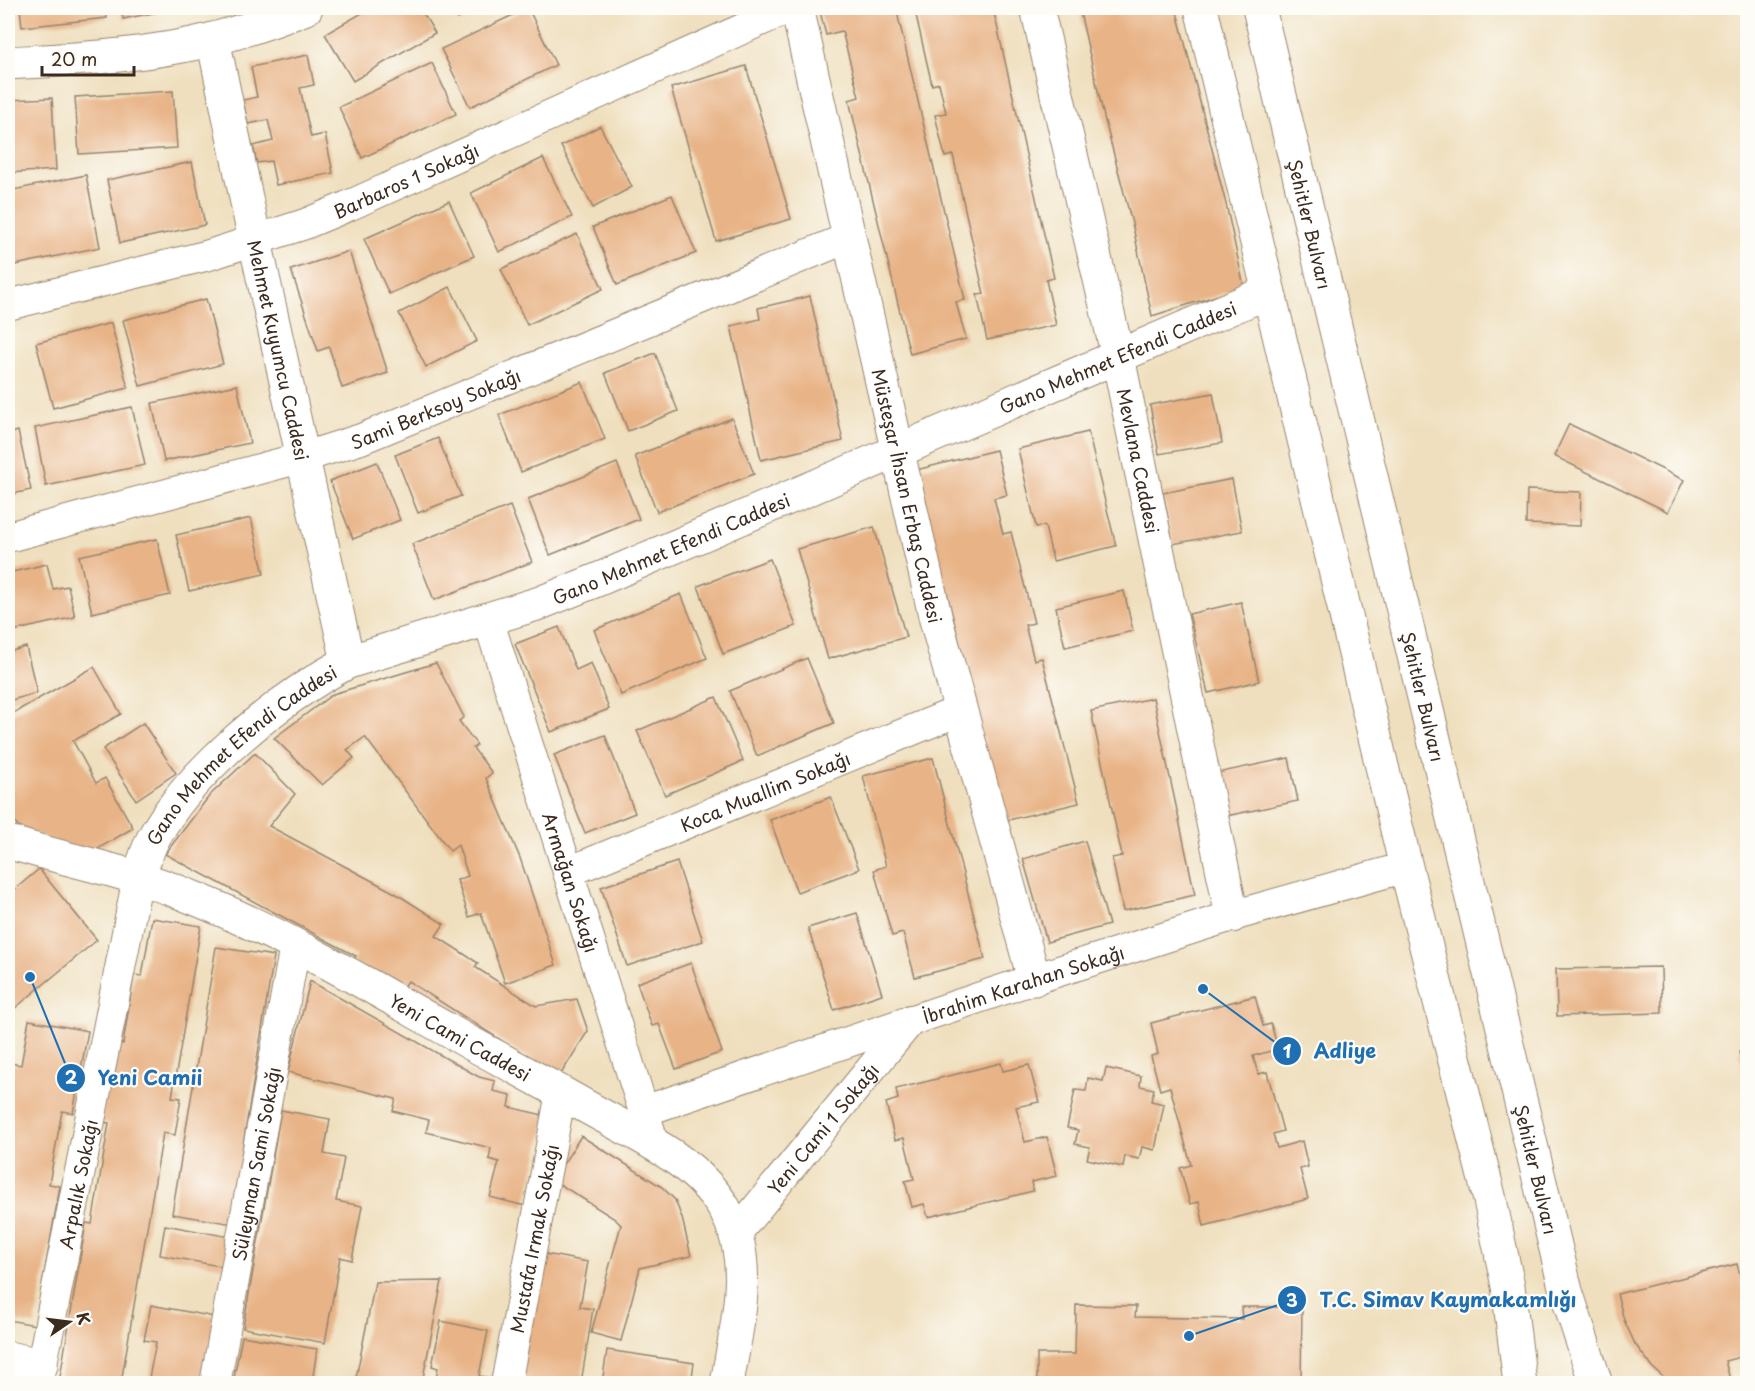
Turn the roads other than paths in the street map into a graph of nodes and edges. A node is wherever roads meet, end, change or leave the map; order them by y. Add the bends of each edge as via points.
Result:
1 (306, 8) edge
2 (789, 8) edge
3 (797, 8) edge
4 (1037, 8) edge
5 (1201, 8) edge
6 (1259, 8) edge
7 (267, 15) edge
8 (213, 39) junction
9 (8, 63) edge
10 (850, 237) junction
11 (255, 241) junction
12 (1268, 292) junction
13 (8, 305) edge
14 (1118, 357) junction
15 (898, 451) junction
16 (304, 457) junction
17 (8, 537) edge
18 (488, 619) junction
19 (348, 662) junction
20 (961, 710) junction
21 (8, 842) edge
22 (1406, 867) junction
23 (568, 872) junction
24 (138, 877) junction
25 (1232, 916) junction
26 (296, 946) junction
27 (1034, 979) junction
28 (911, 1020) junction
29 (561, 1093) junction
30 (644, 1111) junction
31 (654, 1144) junction
32 (735, 1235) junction
33 (8, 1358) edge
34 (39, 1374) edge
35 (215, 1383) edge
36 (506, 1383) edge
37 (727, 1383) edge
38 (1520, 1383) edge
39 (1596, 1383) edge

1 - 7 street
2 - 11 street, Barbaros 1 Sokağı via 348,206
3 - 10 street, Müsteşar İhsan Erbaş Caddesi
4 - 14 street, Mevlana Caddesi
5 - 12 street
6 - 39 street, Şehitler Bulvarı via 1566,1291
7 - 8 street
8 - 9 street via 159,50
8 - 11 street, Mehmet Kuyumcu Caddesi
10 - 15 street, Müsteşar İhsan Erbaş Caddesi
10 - 16 street, Sami Berksoy Sokağı via 361,439
11 - 13 street, Barbaros 1 Sokağı
11 - 16 street, Mehmet Kuyumcu Caddesi
12 - 14 street, Gano Mehmet Efendi Caddesi
12 - 22 street
14 - 15 street, Gano Mehmet Efendi Caddesi
14 - 25 street, Mevlana Caddesi
15 - 18 street, Gano Mehmet Efendi Caddesi via 597,580
15 - 20 street, Müsteşar İhsan Erbaş Caddesi via 936,620
16 - 17 street, Sami Berksoy Sokağı
16 - 19 street, Mehmet Kuyumcu Caddesi
18 - 19 street, Gano Mehmet Efendi Caddesi
18 - 23 street, Armağan Sokağı
19 - 24 street, Gano Mehmet Efendi Caddesi via 286,700 210,766 172,809 152,840
20 - 23 street, Koca Muallim Sokağı
20 - 27 street, Müsteşar İhsan Erbaş Caddesi
21 - 24 street, Yeni Cami Caddesi
22 - 25 street, İbrahim Karahan Sokağı
22 - 38 street via 1490,1200 1508,1286
23 - 30 street, Armağan Sokağı
24 - 26 street, Yeni Cami Caddesi via 220,909
24 - 34 street, Arpalık Sokağı
25 - 27 street, İbrahim Karahan Sokağı
26 - 29 street, Yeni Cami Caddesi
26 - 35 street, Süleyman Sami Sokağı
27 - 28 street, İbrahim Karahan Sokağı
28 - 30 street, İbrahim Karahan Sokağı
28 - 32 street, Yeni Cami 1 Sokağı
29 - 31 street, Yeni Cami Caddesi
29 - 36 street, Mustafa Irmak Sokağı
30 - 31 street, Armağan Sokağı
31 - 32 street, Yeni Cami Caddesi via 711,1189
32 - 37 street, Yeni Cami Caddesi via 742,1297
33 - 34 street

